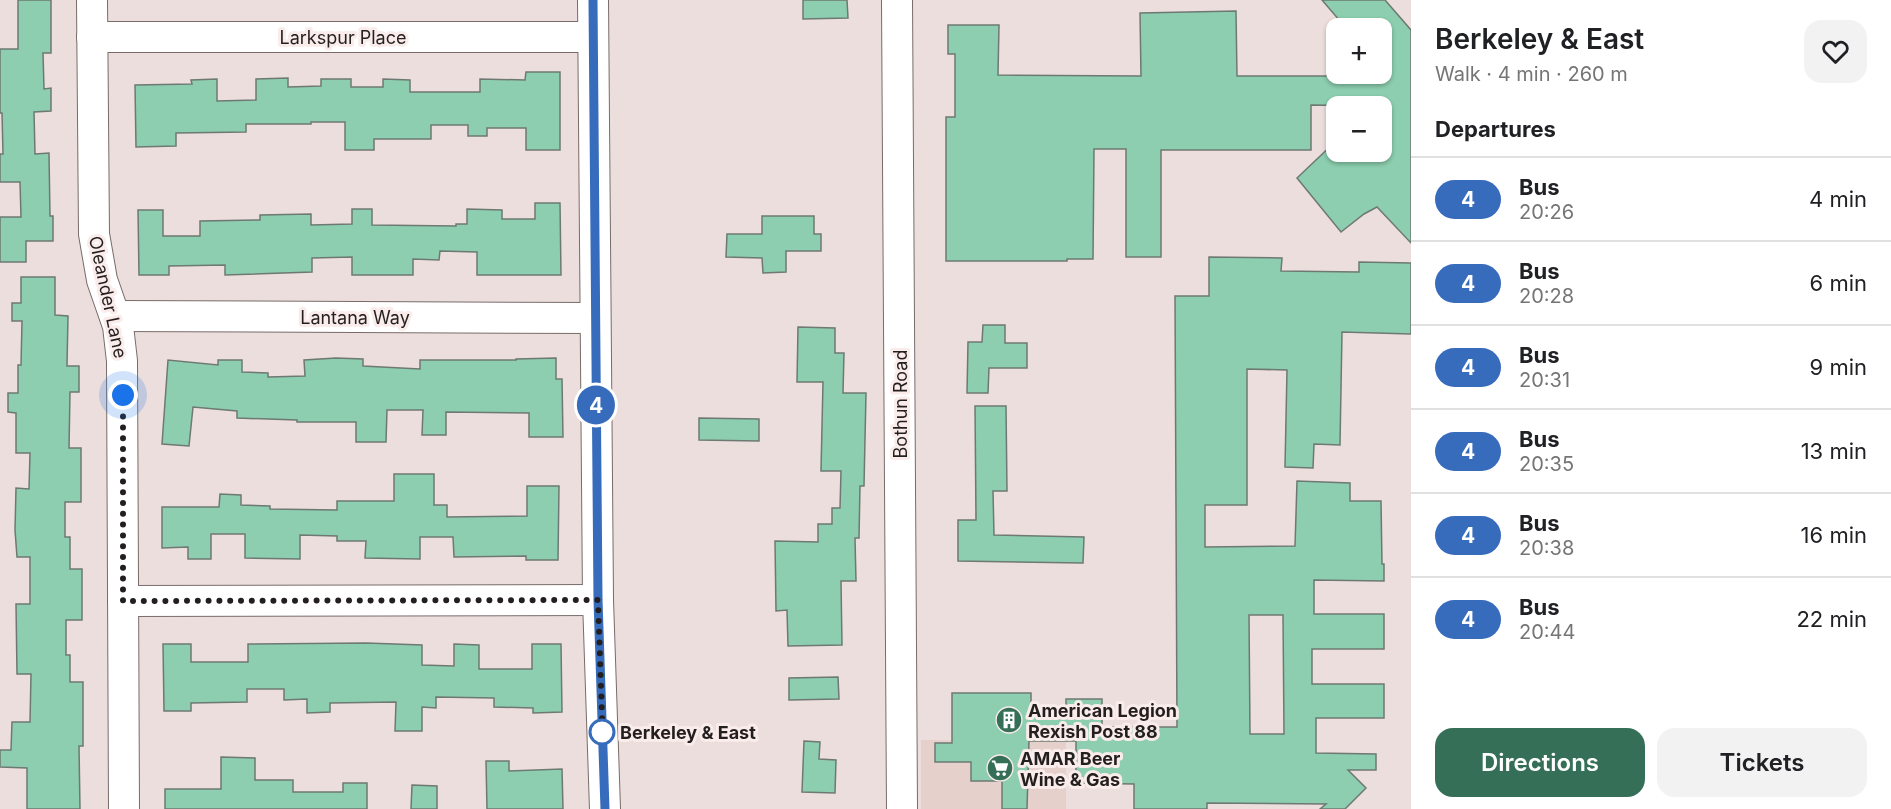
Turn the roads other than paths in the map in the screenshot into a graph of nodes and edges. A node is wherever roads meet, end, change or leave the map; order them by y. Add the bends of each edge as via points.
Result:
1 (92, 0) edge
2 (593, 0) edge
3 (897, 0) edge
4 (92, 37) junction
5 (593, 37) junction
6 (115, 316) junction
7 (595, 318) junction
8 (598, 600) junction
9 (123, 601) junction
10 (124, 809) edge
11 (605, 809) edge
12 (902, 809) edge

1 - 4 street, Oleander Lane
2 - 5 street
3 - 12 street, Bothun Road
4 - 5 street, Larkspur Place
4 - 6 street, Oleander Lane via 94,234 102,280
5 - 7 street
6 - 7 street, Lantana Way
6 - 9 street, Oleander Lane via 123,395
7 - 8 street
8 - 9 street
8 - 11 street
9 - 10 street, Oleander Lane

